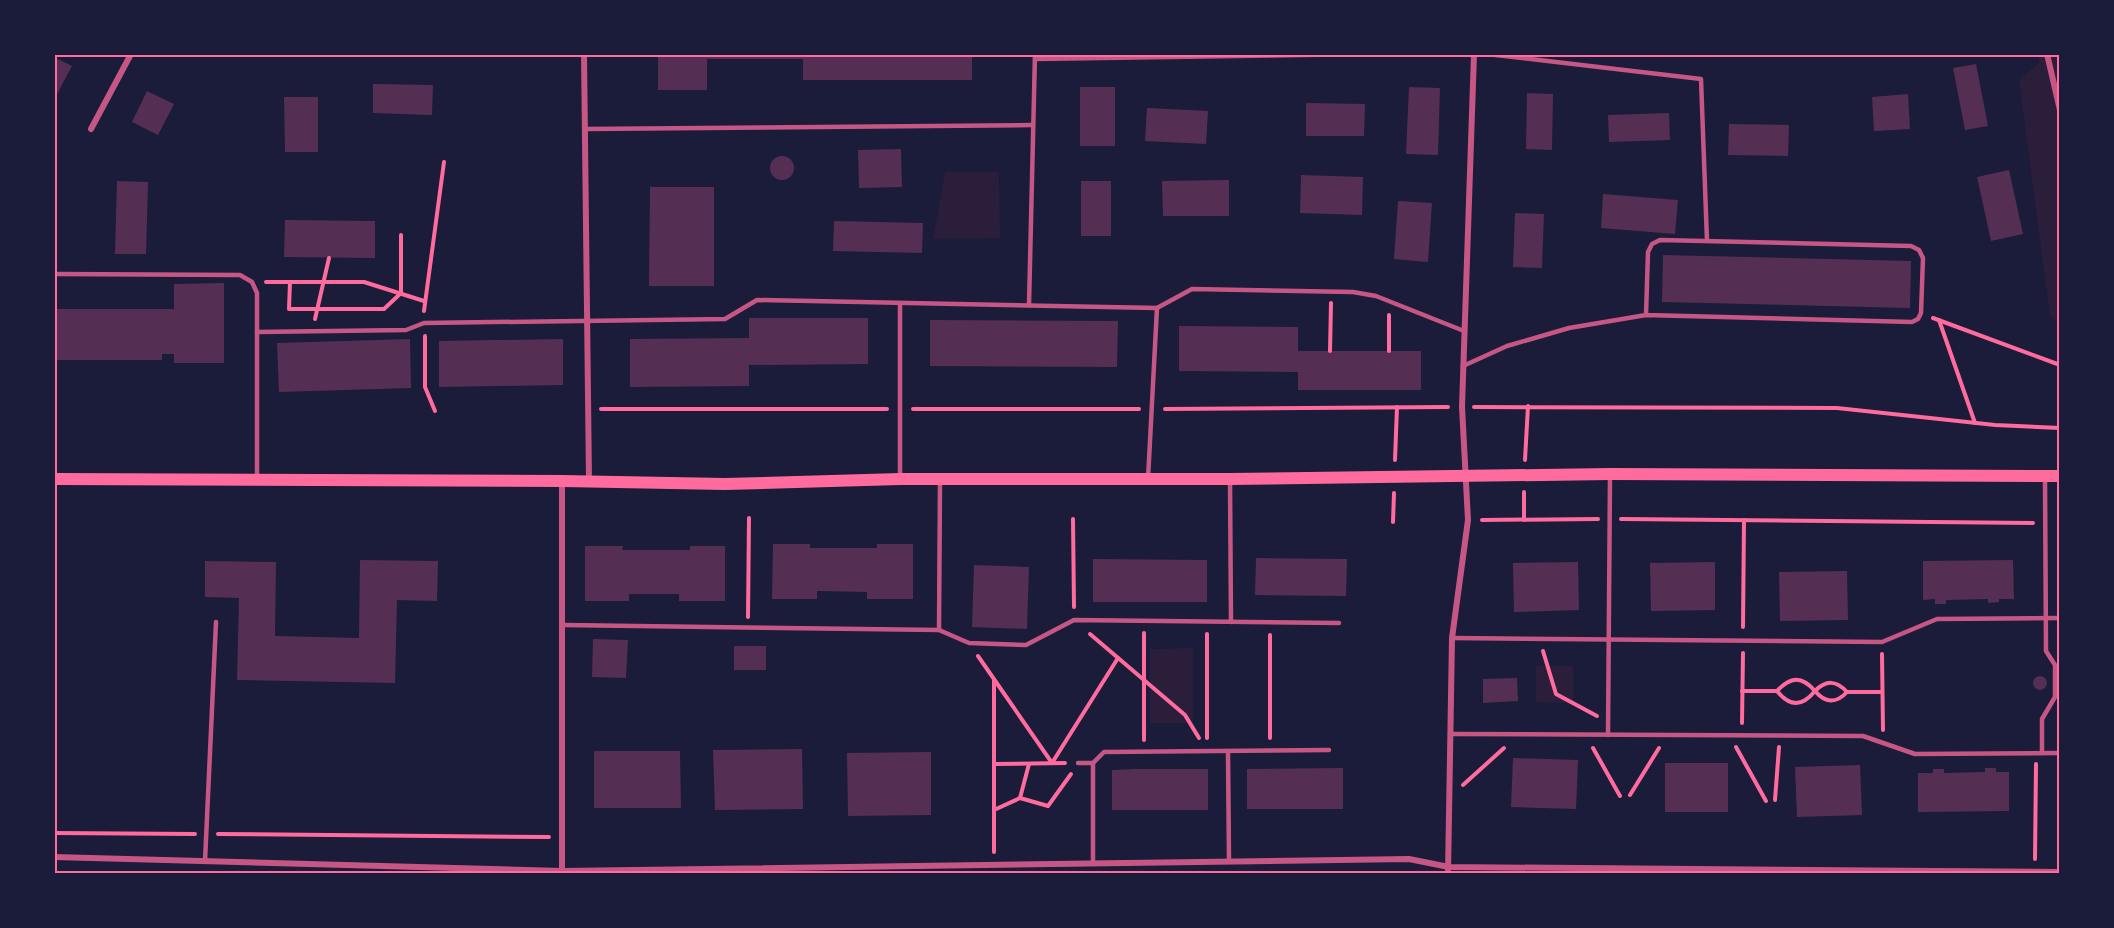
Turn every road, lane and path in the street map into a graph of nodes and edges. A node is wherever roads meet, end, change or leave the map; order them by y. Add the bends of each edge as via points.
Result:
1 (131, 54) edge
2 (584, 54) edge
3 (1363, 54) edge
4 (1474, 54) edge
5 (1488, 54) edge
6 (2047, 54) edge
7 (1035, 56) edge
8 (2060, 110) edge
9 (1033, 125) junction
10 (92, 129) dead end
11 (585, 129) junction
12 (444, 162) dead end
13 (401, 235) dead end
14 (1707, 241) junction
15 (329, 258) dead end
16 (54, 274) edge
17 (252, 282) junction
18 (290, 282) junction
19 (323, 282) junction
20 (1331, 291) junction
21 (400, 293) junction
22 (424, 301) junction
23 (1389, 301) junction
24 (900, 303) junction
25 (1029, 305) junction
26 (1157, 308) junction
27 (317, 309) junction
28 (1921, 313) junction
29 (1646, 315) junction
30 (1939, 320) junction
31 (587, 321) junction
32 (424, 323) junction
33 (312, 331) junction
34 (1464, 331) junction
35 (257, 332) junction
36 (1330, 351) dead end
37 (1389, 351) dead end
38 (2060, 365) edge
39 (1463, 366) junction
40 (1528, 406) junction
41 (1397, 407) junction
42 (1462, 407) junction
43 (601, 409) dead end
44 (901, 409) junction
45 (1152, 409) junction
46 (435, 411) dead end
47 (1975, 423) junction
48 (2060, 428) edge
49 (1525, 463) dead end
50 (1394, 464) dead end
51 (1610, 474) junction
52 (1466, 476) junction
53 (2045, 476) junction
54 (2060, 476) edge
55 (54, 479) edge
56 (900, 479) junction
57 (940, 479) junction
58 (1148, 479) junction
59 (1230, 479) junction
60 (256, 480) junction
61 (562, 481) junction
62 (589, 481) junction
63 (1524, 488) dead end
64 (1394, 491) dead end
65 (749, 518) dead end
66 (1073, 519) dead end
67 (1610, 519) junction
68 (1482, 520) dead end
69 (1524, 520) junction
70 (1744, 520) junction
71 (1393, 522) dead end
72 (2045, 523) junction
73 (2046, 618) junction
74 (2060, 618) edge
75 (1074, 620) junction
76 (1144, 621) junction
77 (1207, 621) junction
78 (216, 622) dead end
79 (1231, 622) junction
80 (1270, 622) junction
81 (1339, 623) dead end
82 (563, 625) junction
83 (748, 628) junction
84 (939, 630) junction
85 (1452, 638) junction
86 (1539, 638) junction
87 (1609, 639) junction
88 (1743, 640) junction
89 (1882, 642) junction
90 (969, 643) junction
91 (1118, 658) junction
92 (994, 679) junction
93 (1144, 680) junction
94 (1742, 691) junction
95 (1777, 691) junction
96 (1815, 691) junction
97 (1846, 692) junction
98 (1882, 692) junction
99 (1608, 722) junction
100 (1450, 734) junction
101 (1518, 734) junction
102 (1586, 735) junction
103 (1608, 735) junction
104 (1667, 735) junction
105 (1729, 735) junction
106 (1742, 735) junction
107 (1780, 736) junction
108 (1883, 743) junction
109 (1329, 750) dead end
110 (1207, 751) junction
111 (1228, 751) junction
112 (1270, 751) junction
113 (1144, 752) junction
114 (2036, 753) junction
115 (2042, 753) junction
116 (2060, 753) edge
117 (1052, 763) junction
118 (1078, 763) junction
119 (1093, 763) junction
120 (994, 764) junction
121 (1029, 764) junction
122 (1462, 786) dead end
123 (1630, 795) dead end
124 (1620, 796) dead end
125 (1020, 798) junction
126 (1775, 800) dead end
127 (1766, 801) dead end
128 (994, 810) junction
129 (54, 833) edge
130 (207, 834) junction
131 (562, 837) junction
132 (54, 857) edge
133 (205, 861) junction
134 (1229, 861) junction
135 (1093, 863) junction
136 (994, 865) junction
137 (1448, 871) edge
138 (1774, 872) edge
139 (2035, 872) junction
140 (2060, 872) edge
141 (562, 873) edge

1 - 10 street
2 - 11 street
3 - 7 lane
4 - 34 street
5 - 14 lane via 1701,79
6 - 8 street
7 - 9 lane
9 - 11 lane
9 - 25 lane
11 - 31 street
12 - 22 path
13 - 21 path
14 - 28 lane via 1911,246 1923,258
14 - 29 lane via 1660,240 1652,244 1648,252
15 - 19 path
16 - 17 lane via 240,275
17 - 18 path
17 - 35 lane via 257,293
18 - 19 path
18 - 27 path via 289,309
19 - 21 path via 364,282
19 - 27 path
20 - 23 lane
20 - 26 lane via 1192,290
20 - 36 path
21 - 22 path
21 - 27 path via 384,309
22 - 32 path
23 - 34 lane
23 - 37 path
24 - 25 lane
24 - 31 lane via 757,300 725,319
24 - 44 lane
25 - 26 lane
26 - 45 lane
27 - 33 path
28 - 29 lane via 1912,321
28 - 30 path
29 - 39 lane via 1569,328 1507,345
30 - 38 path
30 - 47 path
31 - 32 lane
31 - 62 street
32 - 33 lane via 406,330
32 - 46 path via 425,387
33 - 35 lane
34 - 39 street
35 - 60 lane
39 - 42 street
40 - 42 path
40 - 47 path via 1837,408
40 - 49 path
41 - 42 path
41 - 45 path
41 - 50 path
42 - 52 street
43 - 44 path
44 - 45 path
44 - 56 lane
45 - 58 lane
47 - 48 path
51 - 52 main road
51 - 53 main road
51 - 67 lane
52 - 59 main road
52 - 85 street via 1468,520
53 - 54 main road
53 - 72 lane
55 - 60 main road
56 - 57 main road
56 - 62 main road via 725,484
57 - 58 main road
57 - 84 lane
58 - 59 main road
59 - 79 lane
60 - 61 main road
61 - 62 main road
61 - 82 street
63 - 69 path
64 - 71 path
65 - 83 path
66 - 75 path
67 - 69 path
67 - 70 path
67 - 87 lane
68 - 69 path
70 - 72 path
70 - 88 path
72 - 73 lane
73 - 74 lane
73 - 89 lane via 1937,619
73 - 115 lane via 2046,651 2055,665 2055,697 2042,719
75 - 76 lane
75 - 90 lane via 1026,645
75 - 91 path
76 - 77 lane
76 - 93 path
77 - 79 lane
77 - 110 path
78 - 130 lane
79 - 80 lane
80 - 81 lane
80 - 112 path
82 - 83 lane
82 - 131 street
83 - 84 lane
84 - 90 lane
85 - 86 lane
85 - 100 street
86 - 87 lane
86 - 99 path via 1556,694
87 - 88 lane
87 - 99 lane
88 - 89 lane
88 - 94 path
89 - 98 path
90 - 92 path
91 - 93 path
91 - 117 path
92 - 117 path
92 - 120 path
93 - 110 path via 1185,715
93 - 113 path
94 - 95 path
94 - 106 path
95 - 96 path via 1785,682 1796,679 1808,682
95 - 96 path via 1796,704 1808,700
96 - 97 path via 1831,682 1840,684
96 - 97 path via 1821,699 1831,702
97 - 98 path
98 - 108 path
99 - 103 lane
100 - 101 lane
100 - 137 street
101 - 102 lane
101 - 122 path
102 - 103 lane
102 - 124 path
103 - 104 lane
104 - 105 lane
104 - 123 path
105 - 106 lane
105 - 127 path
106 - 107 lane
107 - 108 lane via 1863,736
107 - 126 path
108 - 114 lane via 1915,754
109 - 112 lane
110 - 111 lane
110 - 113 lane
111 - 112 lane
111 - 134 lane
113 - 119 lane via 1104,752
114 - 115 lane
114 - 139 path
115 - 116 lane
117 - 118 path
117 - 121 path
118 - 119 lane
118 - 125 path via 1048,806
119 - 135 lane
120 - 121 path
120 - 128 path
121 - 125 path
125 - 128 path
128 - 136 path
129 - 130 path
130 - 131 path
130 - 133 lane
131 - 141 street
132 - 133 street
133 - 141 street
134 - 135 street
134 - 137 street via 1409,859
135 - 136 street
136 - 141 street
137 - 138 street
138 - 139 street
139 - 140 street

